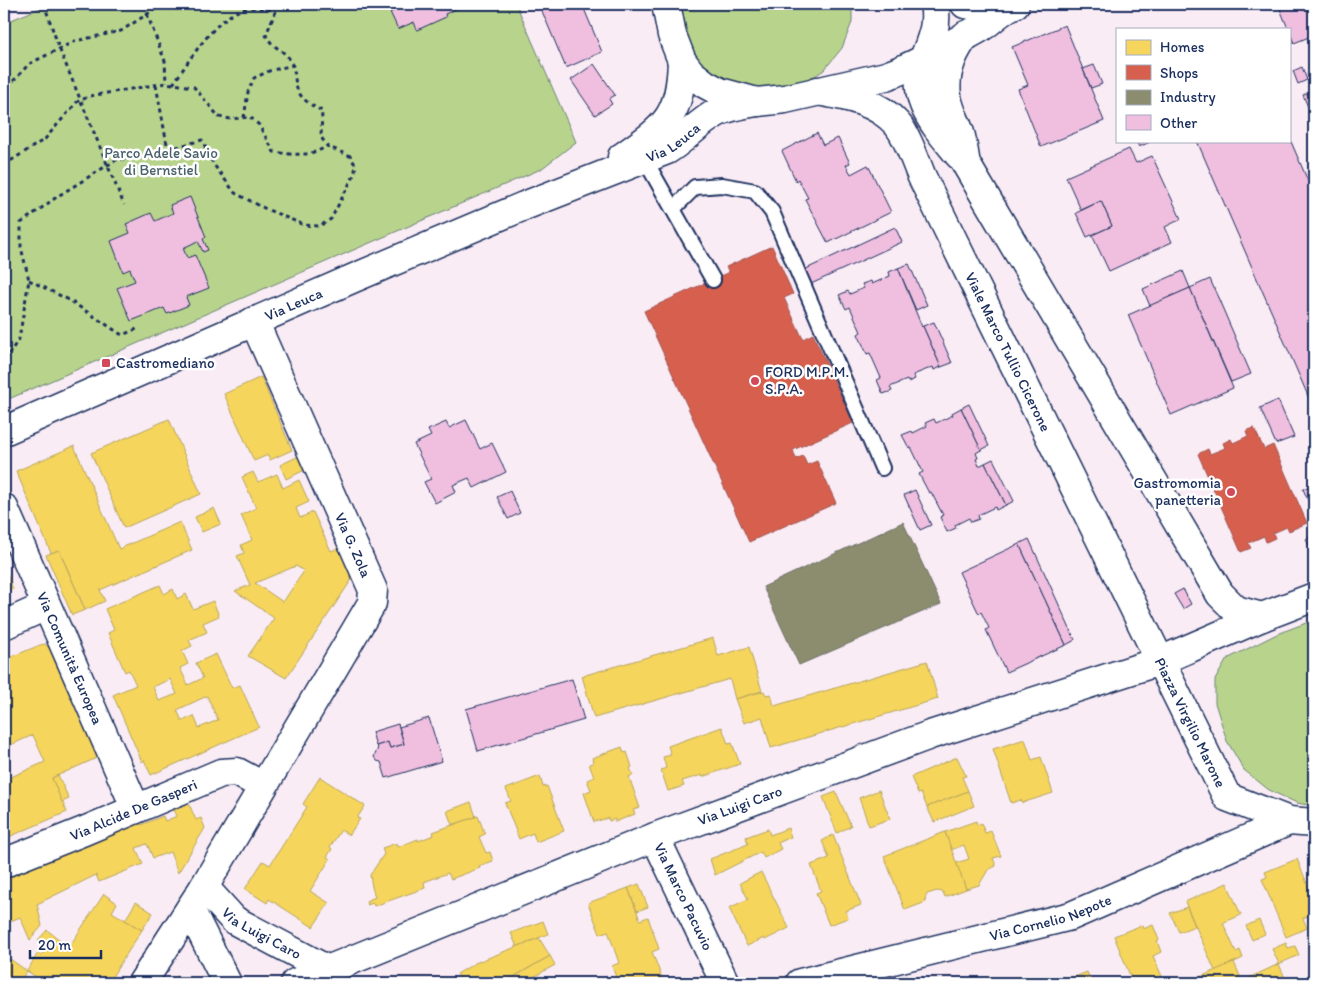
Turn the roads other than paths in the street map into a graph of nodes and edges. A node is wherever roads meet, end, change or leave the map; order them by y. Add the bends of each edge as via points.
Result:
1 (666, 4) edge
2 (934, 4) edge
3 (965, 4) edge
4 (1011, 5) edge
5 (966, 35) junction
6 (923, 59) junction
7 (682, 61) junction
8 (817, 91) junction
9 (757, 102) junction
10 (644, 158) junction
11 (966, 164) junction
12 (585, 182) junction
13 (672, 208) junction
14 (713, 280) dead end
15 (254, 321) junction
16 (4, 431) edge
17 (882, 468) dead end
18 (4, 508) edge
19 (1314, 597) edge
20 (46, 606) junction
21 (1262, 617) junction
22 (4, 625) edge
23 (1160, 661) junction
24 (263, 786) junction
25 (136, 809) junction
26 (1302, 822) edge
27 (655, 837) junction
28 (4, 863) edge
29 (197, 898) junction
30 (328, 970) junction
31 (142, 983) edge
32 (227, 983) edge
33 (295, 983) edge
34 (725, 983) edge
35 (800, 983) edge

1 - 7 street via 672,35
2 - 6 street via 936,22
3 - 4 street via 982,7
4 - 5 street
5 - 6 street
5 - 11 street via 958,46 947,76 947,97 961,134
6 - 8 street via 886,76
6 - 11 street via 918,77 920,96 929,118
7 - 9 street via 705,84 720,92
7 - 12 street, Via Leuca via 681,85 670,117 645,140
8 - 9 street via 785,100
8 - 23 street, Viale Marco Tullio Cicerone via 852,97 878,108 898,125
9 - 10 street, Via Leuca via 733,106 717,113 667,150
10 - 12 street, Via Leuca
10 - 13 lane
11 - 21 street via 1220,594 1236,610
12 - 15 street, Via Leuca
13 - 14 lane
13 - 17 lane via 695,187 722,185 755,191 772,212
15 - 16 street, Via Leuca
15 - 24 street, Via G. Zola via 373,590 372,603
18 - 20 street, Via Comunità Europea
19 - 21 street, Piazza Virgilio Marone
20 - 22 street
20 - 25 street, Via Comunità Europea
21 - 23 street, Piazza Virgilio Marone
23 - 26 street, Piazza Virgilio Marone via 1227,798
23 - 27 street, Via Luigi Caro via 930,735
24 - 25 street, Via Alcide De Gasperi via 237,772 221,773
24 - 29 street, Via G. Zola
25 - 28 street, Via Alcide De Gasperi
26 - 35 street, Via Cornelio Nepote via 1071,916
27 - 30 street, Via Luigi Caro
27 - 34 street, Via Marco Pacuvio
29 - 30 street, Via Luigi Caro
29 - 31 street, Via G. Zola
29 - 32 street
30 - 33 street, Via Luigi Caro

